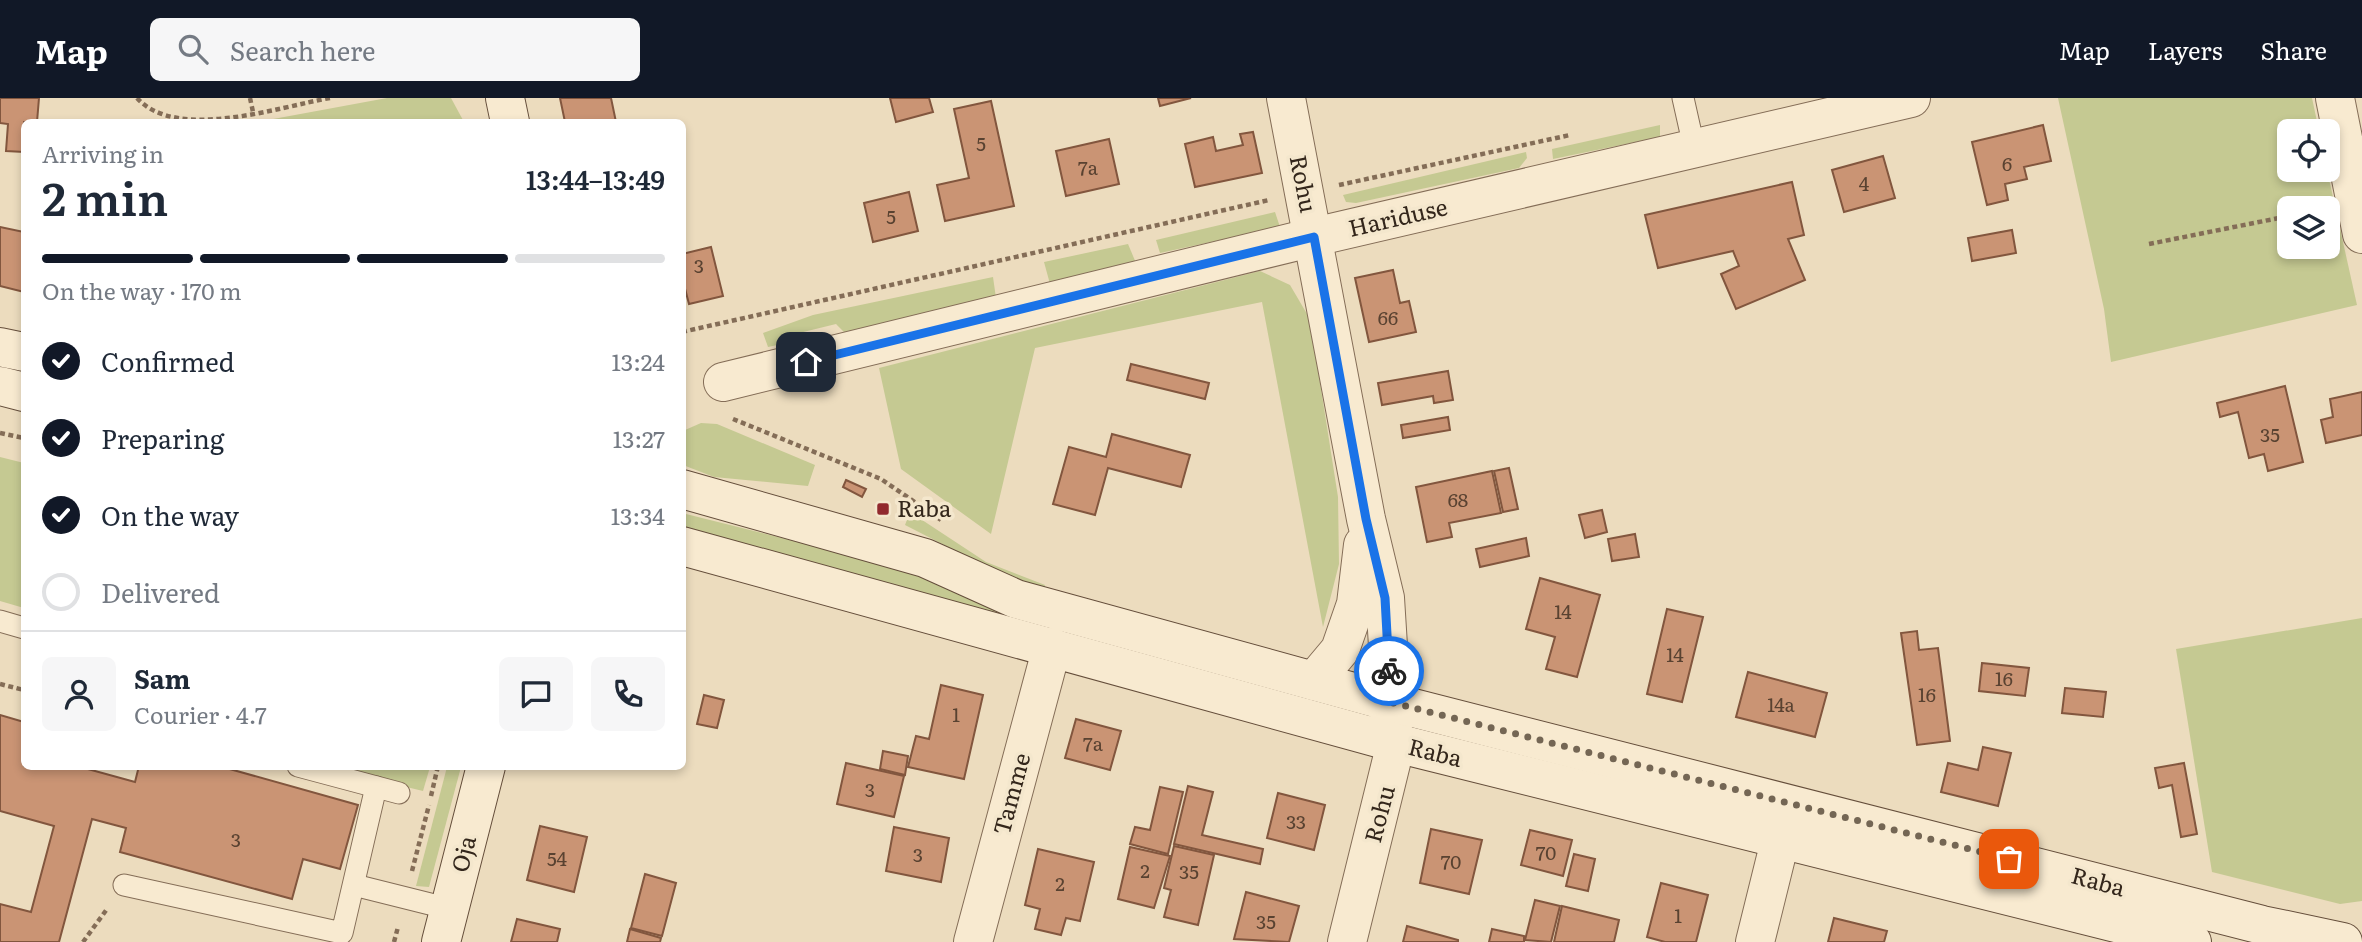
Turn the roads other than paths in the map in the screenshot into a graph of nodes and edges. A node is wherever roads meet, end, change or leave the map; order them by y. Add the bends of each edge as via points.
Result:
1 (505, 98) edge
2 (1286, 98) edge
3 (1683, 98) edge
4 (1911, 98) edge
5 (2335, 98) edge
6 (1768, 113) edge
7 (509, 119) edge
8 (1693, 147) junction
9 (2362, 234) edge
10 (1314, 237) junction
11 (0, 346) edge
12 (21, 351) edge
13 (0, 386) edge
14 (21, 391) edge
15 (714, 401) road end
16 (686, 490) edge
17 (1366, 519) junction
18 (686, 547) edge
19 (0, 621) edge
20 (21, 627) edge
21 (1052, 647) junction
22 (1314, 681) junction
23 (1386, 701) junction
24 (1396, 743) junction
25 (313, 770) edge
26 (485, 770) edge
27 (376, 787) junction
28 (399, 793) dead end
29 (1781, 837) junction
30 (124, 885) road end
31 (354, 885) junction
32 (446, 925) edge
33 (973, 942) edge
34 (1347, 942) edge
35 (1755, 942) edge
36 (2192, 942) edge
37 (2343, 942) edge

1 - 7 street
2 - 10 street, Rohu
3 - 8 lane
4 - 6 street, Hariduse
5 - 9 street
6 - 8 street, Hariduse
8 - 10 street, Hariduse
10 - 15 street, Hariduse
10 - 17 street, Rohu
11 - 12 street
13 - 14 street
16 - 22 street, Raba via 925,558 1016,599
17 - 22 street, Rohu via 1356,604 1340,650
17 - 23 street, Rohu via 1385,598
18 - 21 street, Raba
19 - 20 lane
21 - 24 street, Raba
21 - 33 street, Tamme
22 - 23 street, Raba
23 - 24 street, Rohu
23 - 37 street, Raba
24 - 29 street, Raba
24 - 34 street, Rohu
25 - 27 lane
26 - 32 street, Oja
27 - 28 lane
27 - 31 lane
29 - 35 street
29 - 36 street, Raba
30 - 31 lane via 342,933
31 - 32 lane via 405,897

